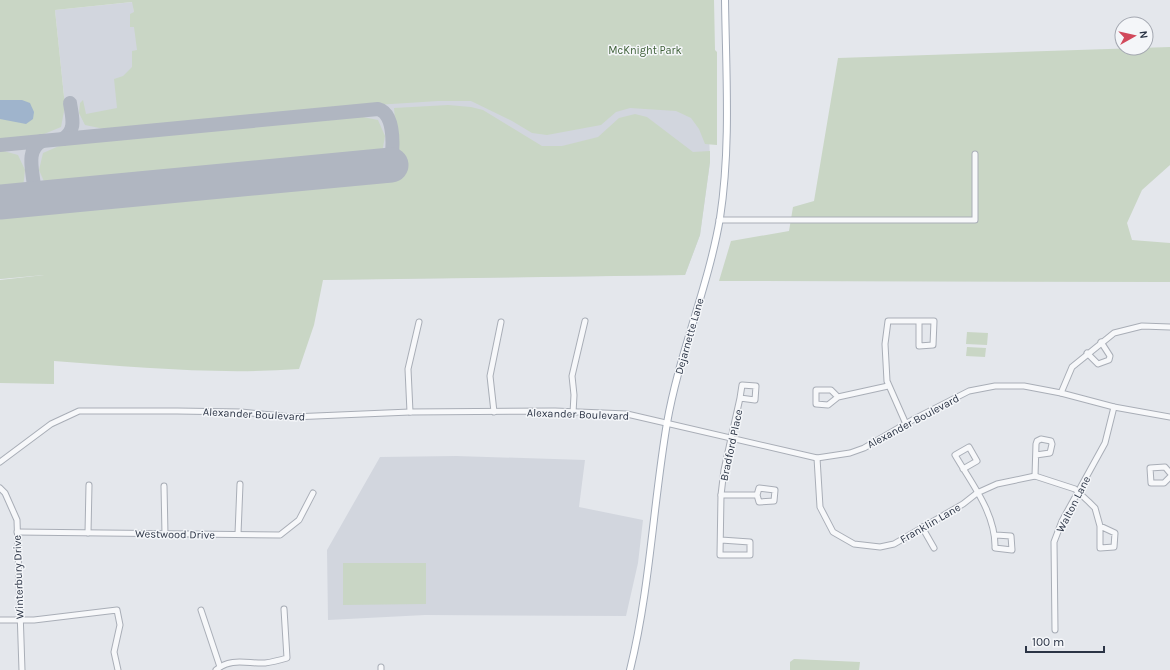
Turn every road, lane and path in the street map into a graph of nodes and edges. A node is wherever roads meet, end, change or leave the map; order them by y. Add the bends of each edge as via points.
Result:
1 (725, 0) edge
2 (975, 154) dead end
3 (719, 220) junction
4 (585, 320) dead end
5 (919, 321) junction
6 (419, 322) dead end
7 (501, 322) dead end
8 (1170, 327) edge
9 (1101, 342) junction
10 (1087, 353) junction
11 (888, 386) junction
12 (1061, 393) junction
13 (838, 397) junction
14 (740, 398) dead end
15 (1114, 407) junction
16 (410, 412) junction
17 (494, 412) junction
18 (573, 413) junction
19 (1170, 417) edge
20 (667, 422) junction
21 (906, 424) junction
22 (733, 438) junction
23 (1036, 455) dead end
24 (817, 458) junction
25 (0, 462) edge
26 (963, 469) dead end
27 (1170, 473) edge
28 (1036, 476) junction
29 (1170, 477) edge
30 (240, 484) dead end
31 (89, 485) dead end
32 (164, 486) dead end
33 (0, 488) edge
34 (1077, 491) junction
35 (978, 492) junction
36 (313, 493) dead end
37 (721, 495) junction
38 (757, 495) dead end
39 (1100, 526) junction
40 (922, 527) junction
41 (17, 532) junction
42 (88, 533) junction
43 (165, 534) junction
44 (238, 534) junction
45 (996, 535) dead end
46 (721, 540) junction
47 (934, 548) dead end
48 (284, 609) dead end
49 (201, 610) dead end
50 (0, 620) edge
51 (19, 620) junction
52 (1056, 630) dead end
53 (218, 668) edge
54 (22, 670) edge
55 (118, 670) edge
56 (630, 670) edge

1 - 3 main road, Dejarnette Lane via 727,166
2 - 3 street via 975,220
3 - 20 main road, Dejarnette Lane via 710,263 677,377
4 - 18 street via 572,376
5 - 5 street via 919,346 933,345 934,321
5 - 11 street via 888,320 885,344
6 - 16 street via 408,369
7 - 17 street via 490,376
8 - 9 street via 1142,326 1126,329 1114,332
9 - 10 street
9 - 10 street via 1110,356 1109,360 1098,364
10 - 12 street via 1072,367
11 - 13 street
11 - 21 street
12 - 15 street, Alexander Boulevard
12 - 21 street, Alexander Boulevard via 1024,386 995,386 969,391
13 - 13 street via 831,390 816,390 816,404 828,405
14 - 22 street, Bradford Place
15 - 19 street, Alexander Boulevard
15 - 34 street, Walton Lane via 1105,443
16 - 17 street, Alexander Boulevard
16 - 25 street, Alexander Boulevard via 292,417 241,412 79,411 51,424
17 - 18 street, Alexander Boulevard
18 - 20 street, Alexander Boulevard via 627,414
20 - 22 street, Alexander Boulevard
20 - 56 main road, Dejarnette Lane via 644,596
21 - 24 street, Alexander Boulevard via 864,448
22 - 24 street, Alexander Boulevard
22 - 37 street, Bradford Place via 724,470
23 - 28 street
24 - 40 street, Franklin Lane via 820,507 833,532 854,544 880,547 894,544
26 - 35 street
27 - 29 street via 1165,467 1150,468 1151,483 1164,483
28 - 34 street
28 - 35 street, Franklin Lane via 997,484
30 - 44 street
31 - 42 street
32 - 43 street
33 - 41 street, Winterbury Drive via 5,493 17,520
34 - 39 street via 1094,508
34 - 52 street, Walton Lane via 1054,542
35 - 40 street, Franklin Lane via 963,504
35 - 45 street via 990,515
36 - 44 street, Westwood Drive via 299,520 280,535
37 - 38 street
37 - 46 street, Bradford Place
39 - 39 street via 1100,548 1114,548 1115,533
40 - 47 street
41 - 42 street, Westwood Drive
41 - 51 street, Winterbury Drive
42 - 43 street, Westwood Drive
43 - 44 street, Westwood Drive
46 - 46 street, Bradford Place via 720,555 750,555 750,542
48 - 53 street via 287,658 264,663 237,661
49 - 53 street
50 - 51 street
51 - 54 street, Winterbury Drive
51 - 55 street via 117,610 120,625 114,652

